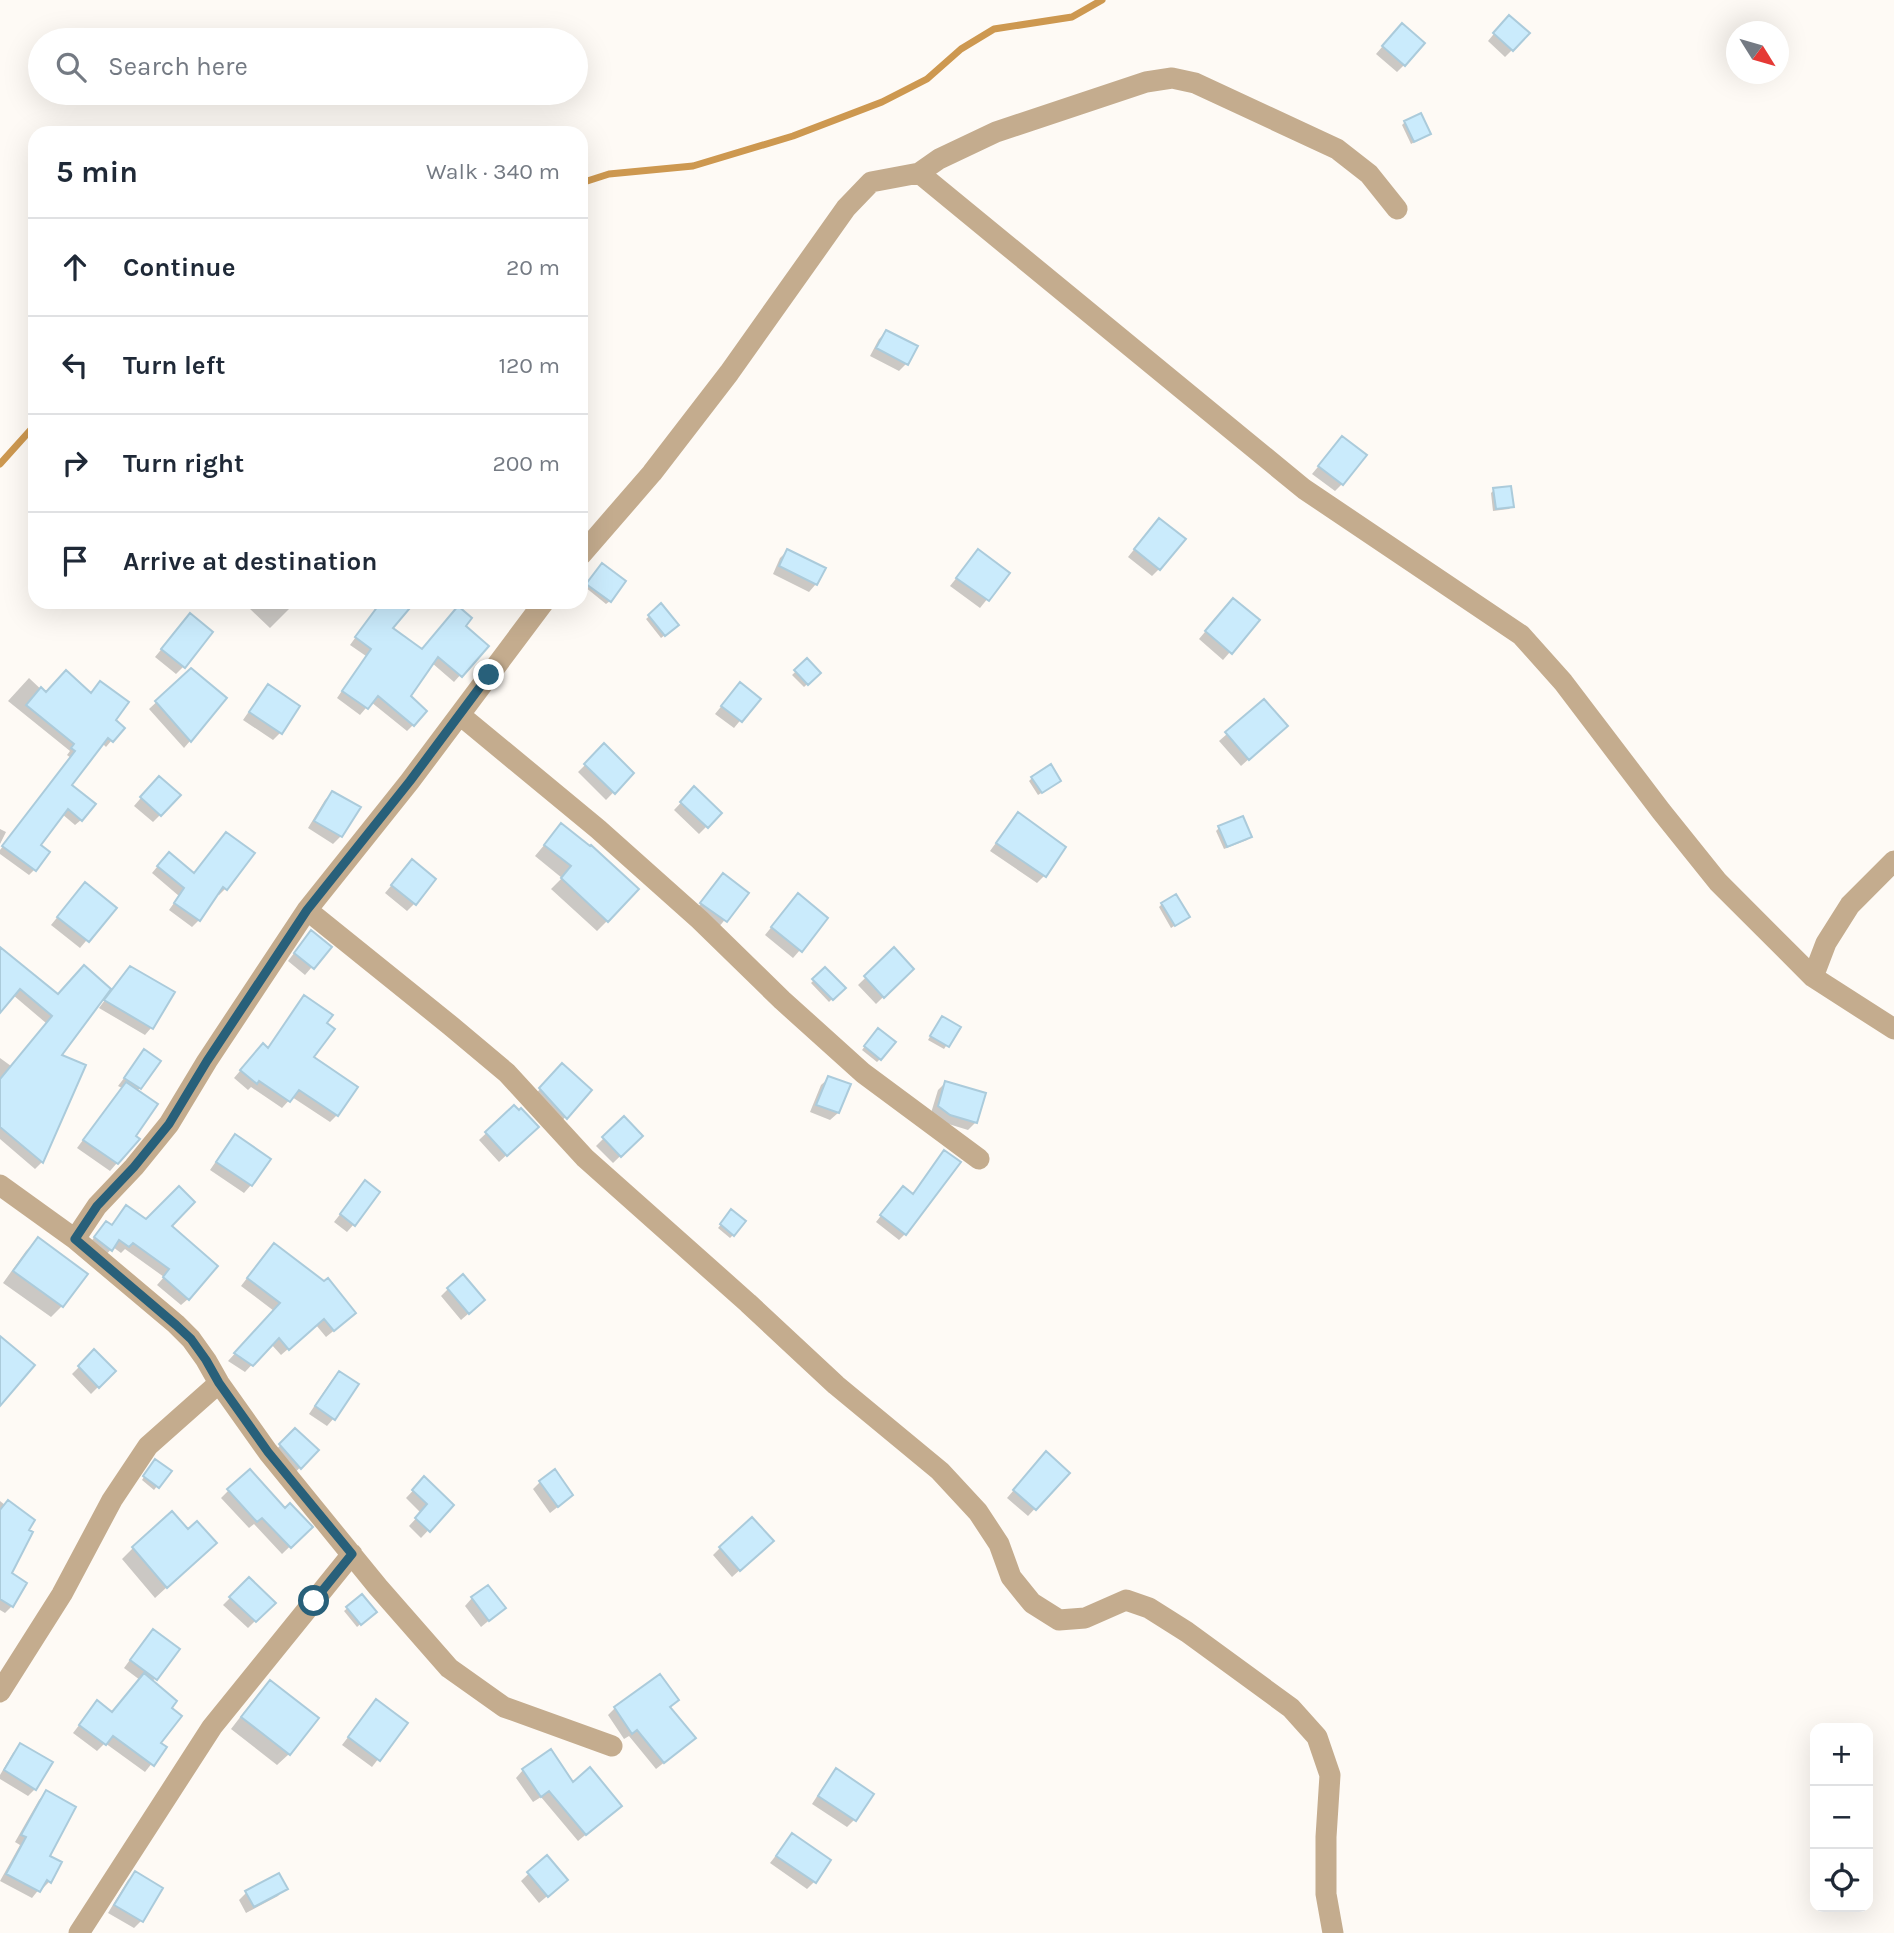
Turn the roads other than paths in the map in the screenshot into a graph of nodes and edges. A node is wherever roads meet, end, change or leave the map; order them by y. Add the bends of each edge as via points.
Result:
1 (919, 173) junction
2 (1397, 209) dead end
3 (588, 547) edge
4 (539, 609) edge
5 (460, 715) junction
6 (1894, 861) edge
7 (307, 910) junction
8 (1813, 977) junction
9 (1894, 1029) edge
10 (979, 1158) dead end
11 (0, 1185) edge
12 (75, 1239) junction
13 (219, 1383) junction
14 (352, 1554) junction
15 (0, 1692) edge
16 (612, 1746) dead end
17 (79, 1933) edge
18 (1333, 1933) edge

1 - 2 street via 996,132 1146,82 1172,78 1195,83 1337,149 1369,174
1 - 3 street via 871,182 846,208 721,383
1 - 8 street via 1304,489 1521,635 1563,682 1718,882
4 - 5 street
5 - 7 street
5 - 10 street via 619,848 863,1073
6 - 8 street via 1850,905 1826,943
7 - 12 street via 169,1124 97,1206
7 - 18 street via 507,1073 585,1158 836,1385 940,1471 978,1512 999,1544 1011,1577 1032,1603 1059,1620 1085,1618 1126,1600 1149,1608 1291,1708 1317,1737 1330,1775 1326,1894
8 - 9 street
11 - 12 street
12 - 13 street via 191,1339
13 - 14 street via 268,1452
13 - 15 street via 148,1446
14 - 16 street via 449,1668 504,1707
14 - 17 street via 212,1727

